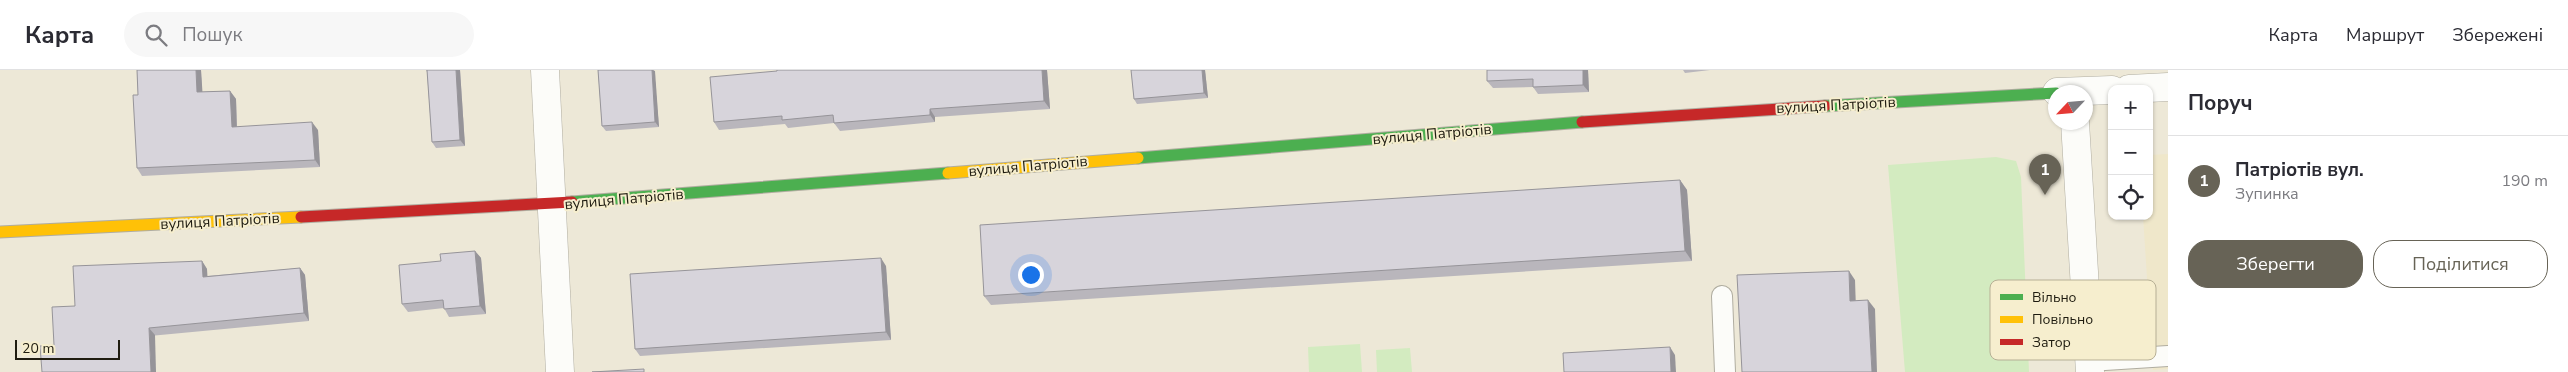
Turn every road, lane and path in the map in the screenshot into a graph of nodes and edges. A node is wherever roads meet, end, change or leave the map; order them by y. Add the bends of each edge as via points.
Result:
1 (545, 70) edge
2 (2168, 87) edge
3 (2153, 88) edge
4 (2048, 89) edge
5 (2093, 89) edge
6 (2108, 90) edge
7 (2075, 130) edge
8 (553, 204) junction
9 (0, 232) edge
10 (2085, 280) edge
11 (1722, 296) dead end
12 (2140, 360) edge
13 (2090, 367) edge
14 (560, 372) edge
15 (1725, 372) edge

1 - 8 street
2 - 3 street
4 - 8 street, вулиця Патріотів via 1727,111
5 - 6 street, вулиця Патріотів
7 - 10 street
8 - 9 street, вулиця Патріотів
8 - 14 street
11 - 15 lane
12 - 13 lane

